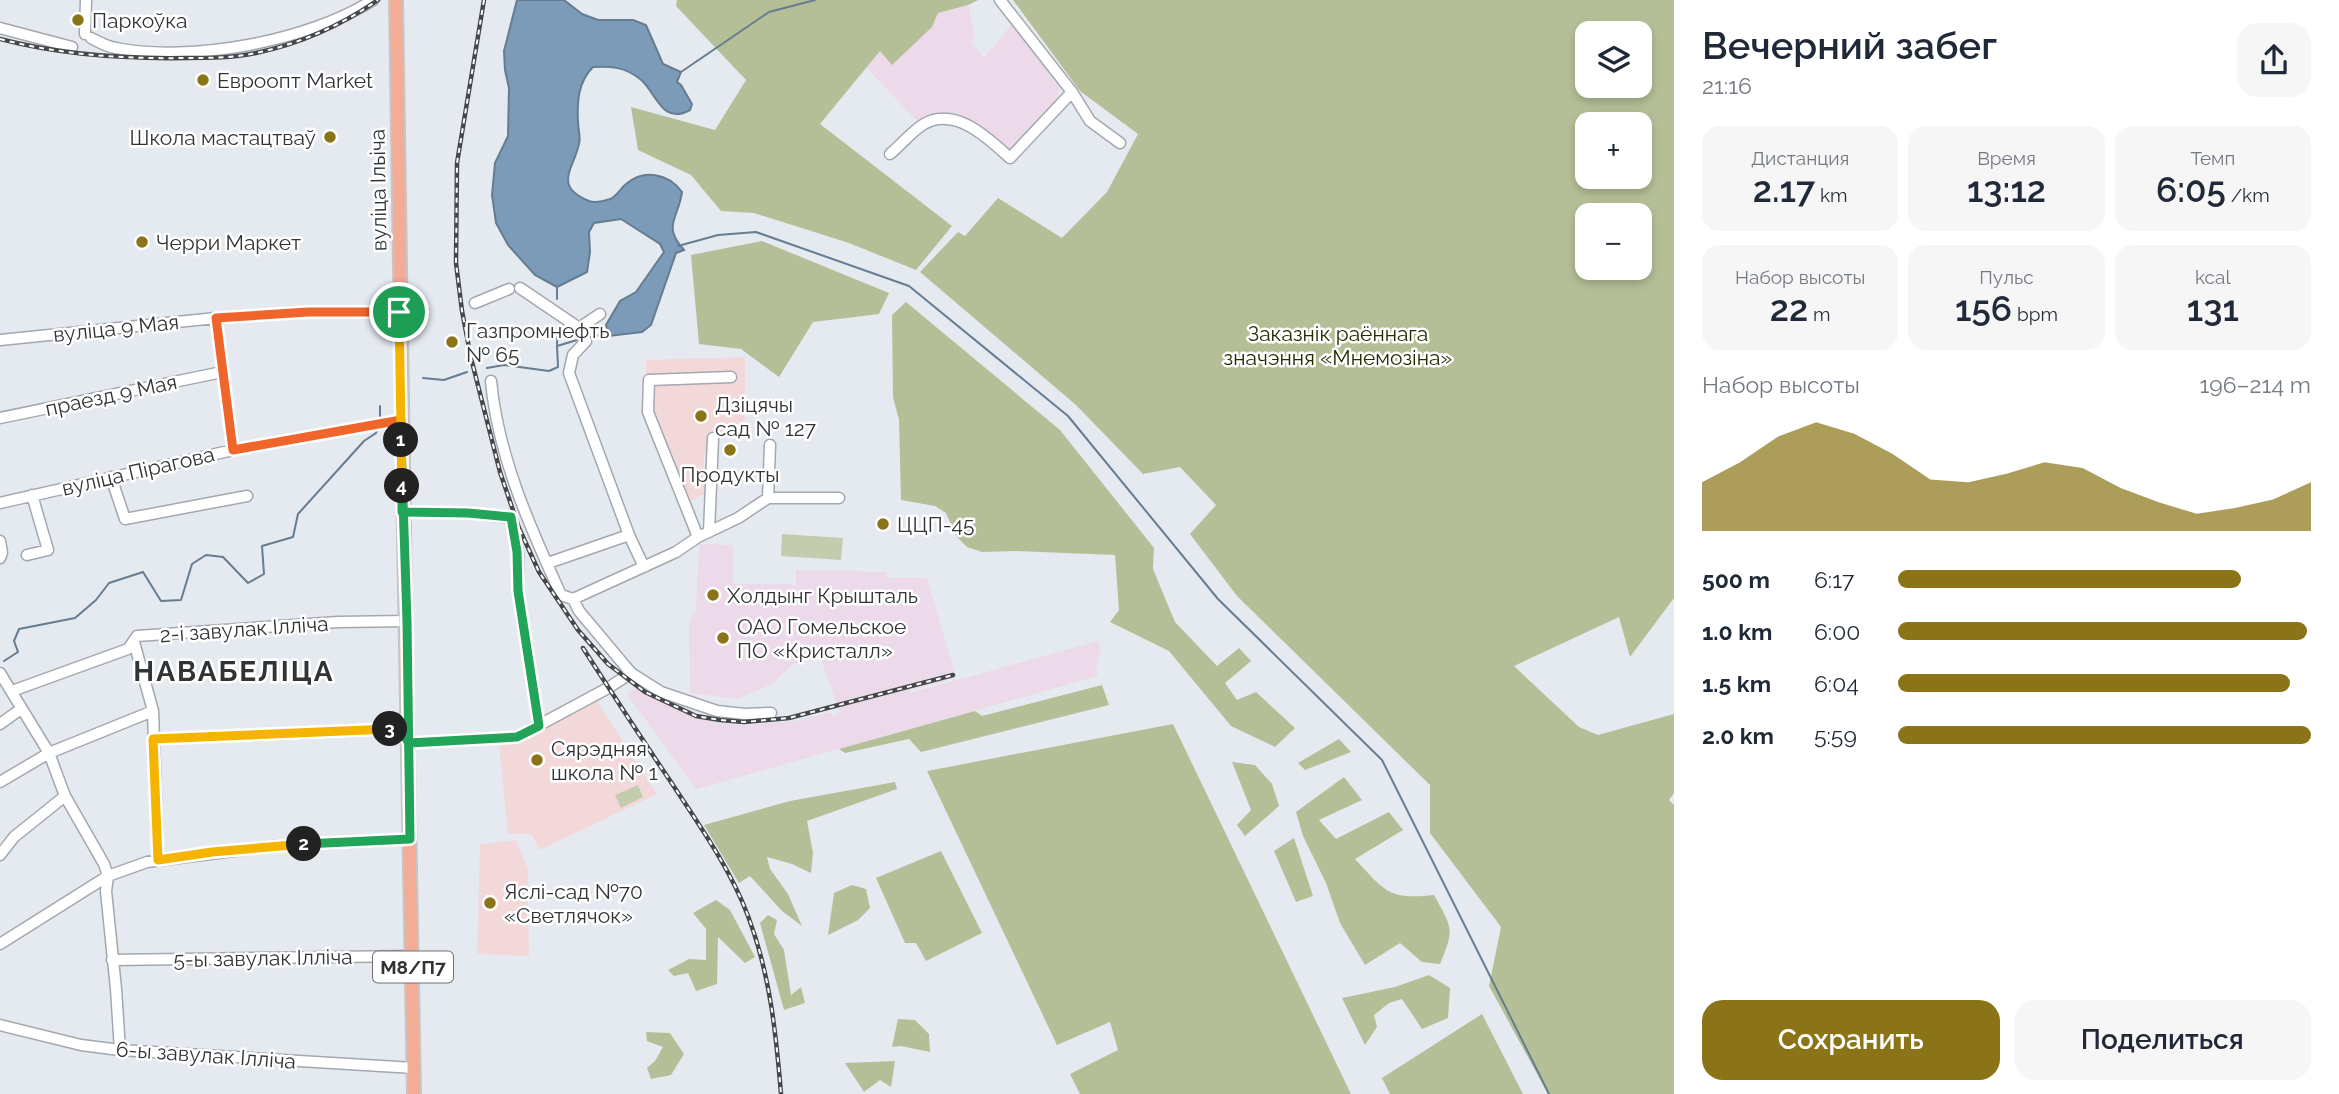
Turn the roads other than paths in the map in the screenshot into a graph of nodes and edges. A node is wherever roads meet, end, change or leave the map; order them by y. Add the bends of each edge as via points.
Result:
1 (86, 0) edge
2 (373, 0) edge
3 (396, 0) edge
4 (1000, 0) edge
5 (0, 27) edge
6 (72, 47) dead end
7 (1072, 93) junction
8 (1120, 143) dead end
9 (890, 154) dead end
10 (475, 303) dead end
11 (399, 312) junction
12 (600, 314) dead end
13 (216, 318) junction
14 (579, 328) junction
15 (0, 340) edge
16 (222, 372) junction
17 (731, 377) dead end
18 (491, 381) dead end
19 (0, 418) edge
20 (401, 420) junction
21 (713, 438) dead end
22 (770, 445) dead end
23 (233, 450) junction
24 (111, 477) junction
25 (32, 495) junction
26 (247, 496) dead end
27 (768, 498) junction
28 (839, 498) dead end
29 (0, 503) edge
30 (402, 512) junction
31 (709, 532) junction
32 (629, 535) junction
33 (698, 537) junction
34 (0, 541) edge
35 (27, 555) dead end
36 (0, 558) edge
37 (548, 564) junction
38 (644, 567) junction
39 (573, 599) junction
40 (407, 621) junction
41 (134, 642) junction
42 (0, 673) edge
43 (631, 673) junction
44 (12, 691) junction
45 (21, 709) junction
46 (153, 711) junction
47 (771, 713) dead end
48 (0, 724) edge
49 (539, 726) junction
50 (153, 739) junction
51 (409, 743) junction
52 (49, 753) junction
53 (0, 782) edge
54 (65, 796) junction
55 (410, 839) junction
56 (0, 855) edge
57 (158, 860) junction
58 (108, 876) junction
59 (0, 944) edge
60 (413, 956) junction
61 (112, 960) junction
62 (0, 1025) edge
63 (120, 1050) junction
64 (414, 1068) junction
65 (414, 1094) edge

1 - 2 street via 88,36 114,48 146,51 216,51 275,39 320,25
3 - 11 main road, вуліца Ільіча / М8/П7
4 - 7 street
5 - 6 street
7 - 8 street via 1090,121
7 - 9 street via 1010,158 981,132 944,118 924,124
10 - 14 street via 514,289
11 - 13 street, вуліца 9 Мая
11 - 20 main road, вуліца Ільіча / М8/П7
12 - 14 street
13 - 15 street, вуліца 9 Мая
13 - 16 street
14 - 32 street via 586,341 573,355 569,373
16 - 19 street, праезд 9 Мая
16 - 23 street
17 - 33 street via 649,380 648,412
18 - 37 street via 501,439 526,517
20 - 23 street, вуліца Пірагова
20 - 30 main road, вуліца Ільіча / М8/П7
21 - 31 street
22 - 27 street
23 - 24 street, вуліца Пірагова
24 - 25 street, вуліца Пірагова
24 - 26 street via 125,519
25 - 29 street, вуліца Пірагова
25 - 35 street via 48,550
27 - 28 street
27 - 31 street
30 - 40 main road, вуліца Ільіча / М8/П7
30 - 49 street via 511,517
31 - 33 street
32 - 37 street
32 - 38 street
33 - 38 street
34 - 36 street
37 - 39 street via 561,594
38 - 39 street
39 - 43 street
40 - 41 street, 2-і завулак Ілліча via 137,635
40 - 51 main road, вуліца Ільіча / М8/П7
41 - 44 street, 2-і завулак Ілліча via 128,649
41 - 46 street
42 - 44 street
43 - 47 street via 662,692 717,711
43 - 49 street
44 - 45 street
45 - 48 street
45 - 52 street
46 - 50 street
46 - 52 street
49 - 51 street via 517,737
50 - 51 street via 400,729
50 - 57 street
51 - 55 main road, вуліца Ільіча / М8/П7
52 - 53 street
52 - 54 street
54 - 56 street via 14,837
54 - 58 street
55 - 57 street via 274,846
55 - 60 main road, вуліца Ільіча / М8/П7
57 - 58 street
58 - 59 street
58 - 61 street
60 - 61 street, 5-ы завулак Ілліча
60 - 64 main road, вуліца Ільіча / М8/П7
61 - 63 street
62 - 63 street, 6-ы завулак Ілліча
63 - 64 street, 6-ы завулак Ілліча
64 - 65 main road, вуліца Ільіча / М8/П7

